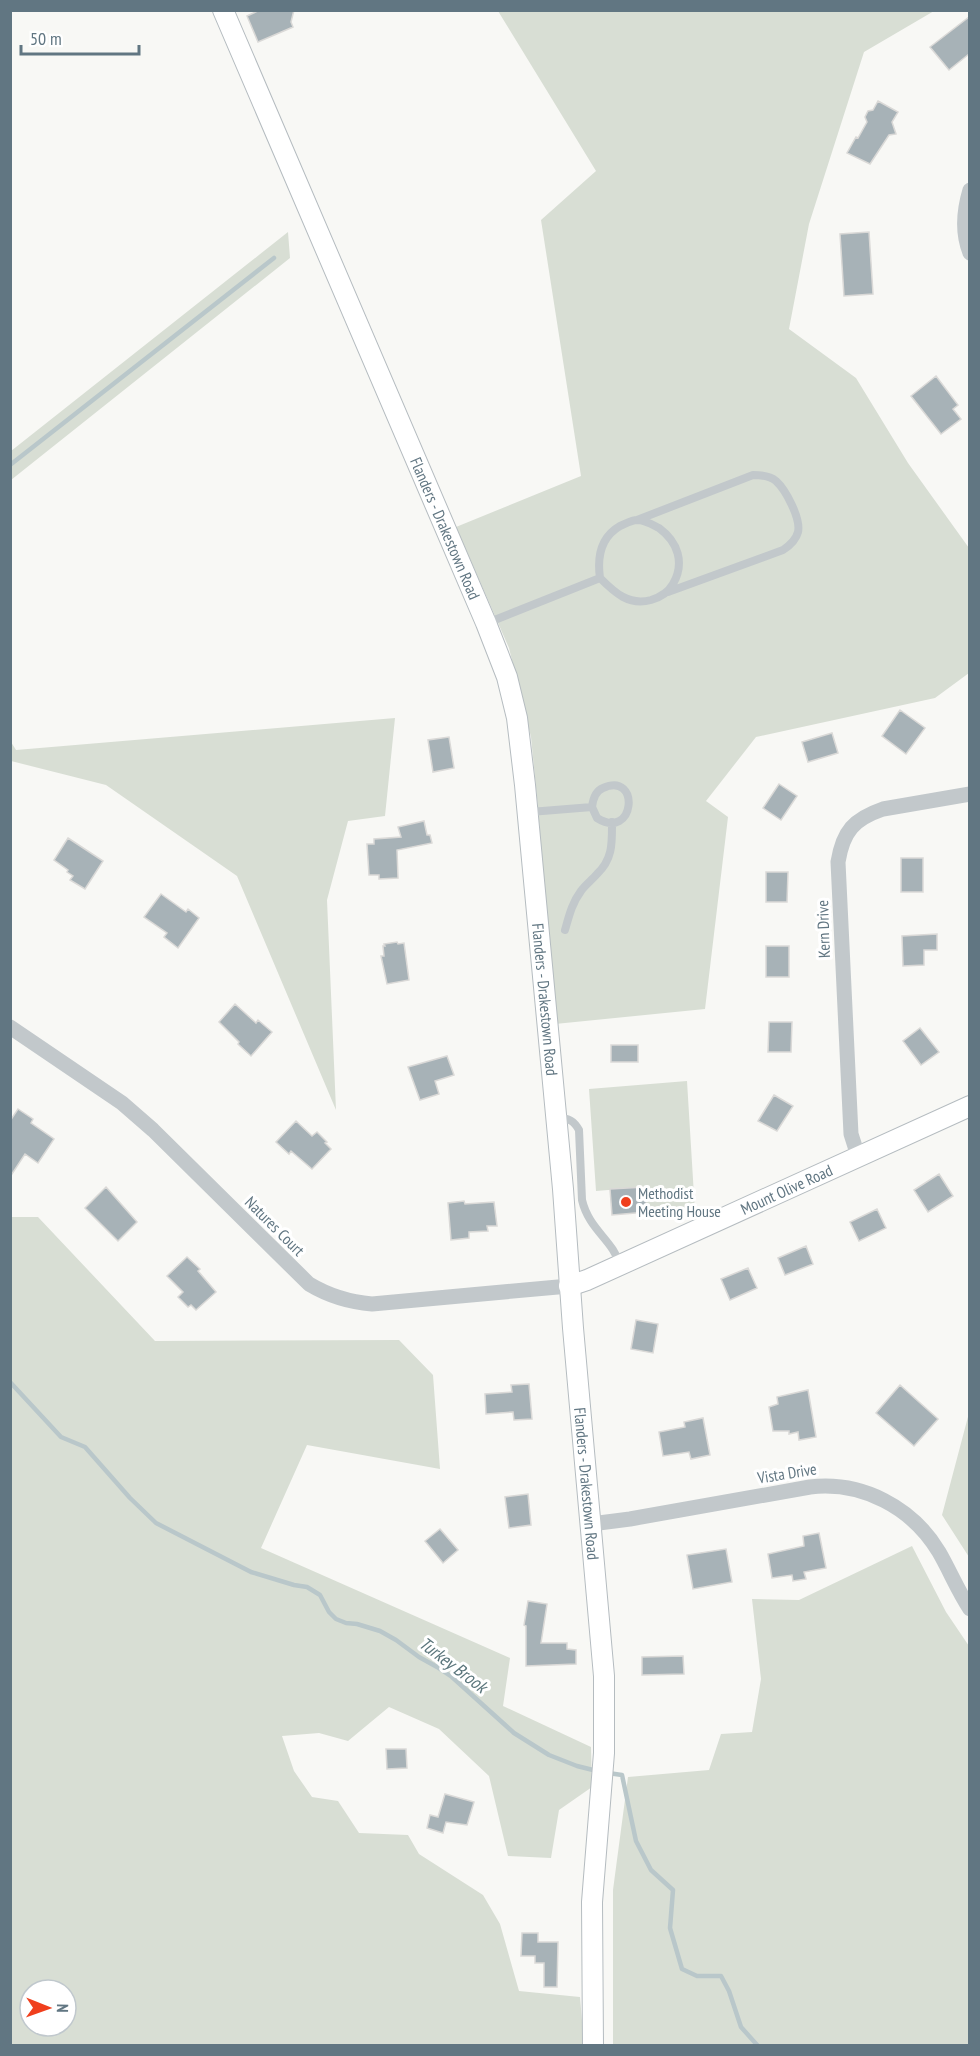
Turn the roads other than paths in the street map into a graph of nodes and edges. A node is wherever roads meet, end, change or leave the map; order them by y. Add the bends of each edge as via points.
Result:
1 (223, 10) edge
2 (969, 189) edge
3 (969, 253) edge
4 (637, 520) junction
5 (600, 578) junction
6 (668, 592) junction
7 (486, 623) junction
8 (969, 794) edge
9 (592, 807) junction
10 (528, 812) junction
11 (612, 822) junction
12 (565, 930) dead end
13 (10, 1027) edge
14 (969, 1106) edge
15 (556, 1118) junction
16 (858, 1155) junction
17 (620, 1265) junction
18 (569, 1286) junction
19 (591, 1524) junction
20 (969, 1609) edge
21 (593, 2046) edge

1 - 7 street, Flanders - Drakestown Road
2 - 3 street via 965,208
4 - 5 lane via 609,534 603,544
4 - 6 lane via 663,531 677,548 678,571
4 - 6 lane via 753,475 776,482 791,503 798,531 783,550
5 - 6 lane via 632,602 644,602
5 - 7 lane
7 - 10 street, Flanders - Drakestown Road via 507,677 517,718
8 - 16 street, Kern Drive via 873,812 858,820 840,849 849,1102 851,1134
9 - 10 lane
9 - 11 lane via 597,818
9 - 11 lane via 602,788 622,788 629,796 629,806 623,818
10 - 15 street, Flanders - Drakestown Road
11 - 12 lane via 609,858 575,900
13 - 18 street, Natures Court via 122,1103 309,1284 330,1296 372,1304
14 - 16 street, Mount Olive Road
15 - 17 lane via 574,1121 579,1130 585,1210 618,1256
15 - 18 street, Flanders - Drakestown Road
16 - 17 street, Mount Olive Road
17 - 18 street, Mount Olive Road
18 - 19 street, Flanders - Drakestown Road
19 - 20 street, Vista Drive via 810,1486 838,1485 891,1504 916,1523 938,1550
19 - 21 street, Flanders - Drakestown Road via 604,1676 604,1753 592,1902

